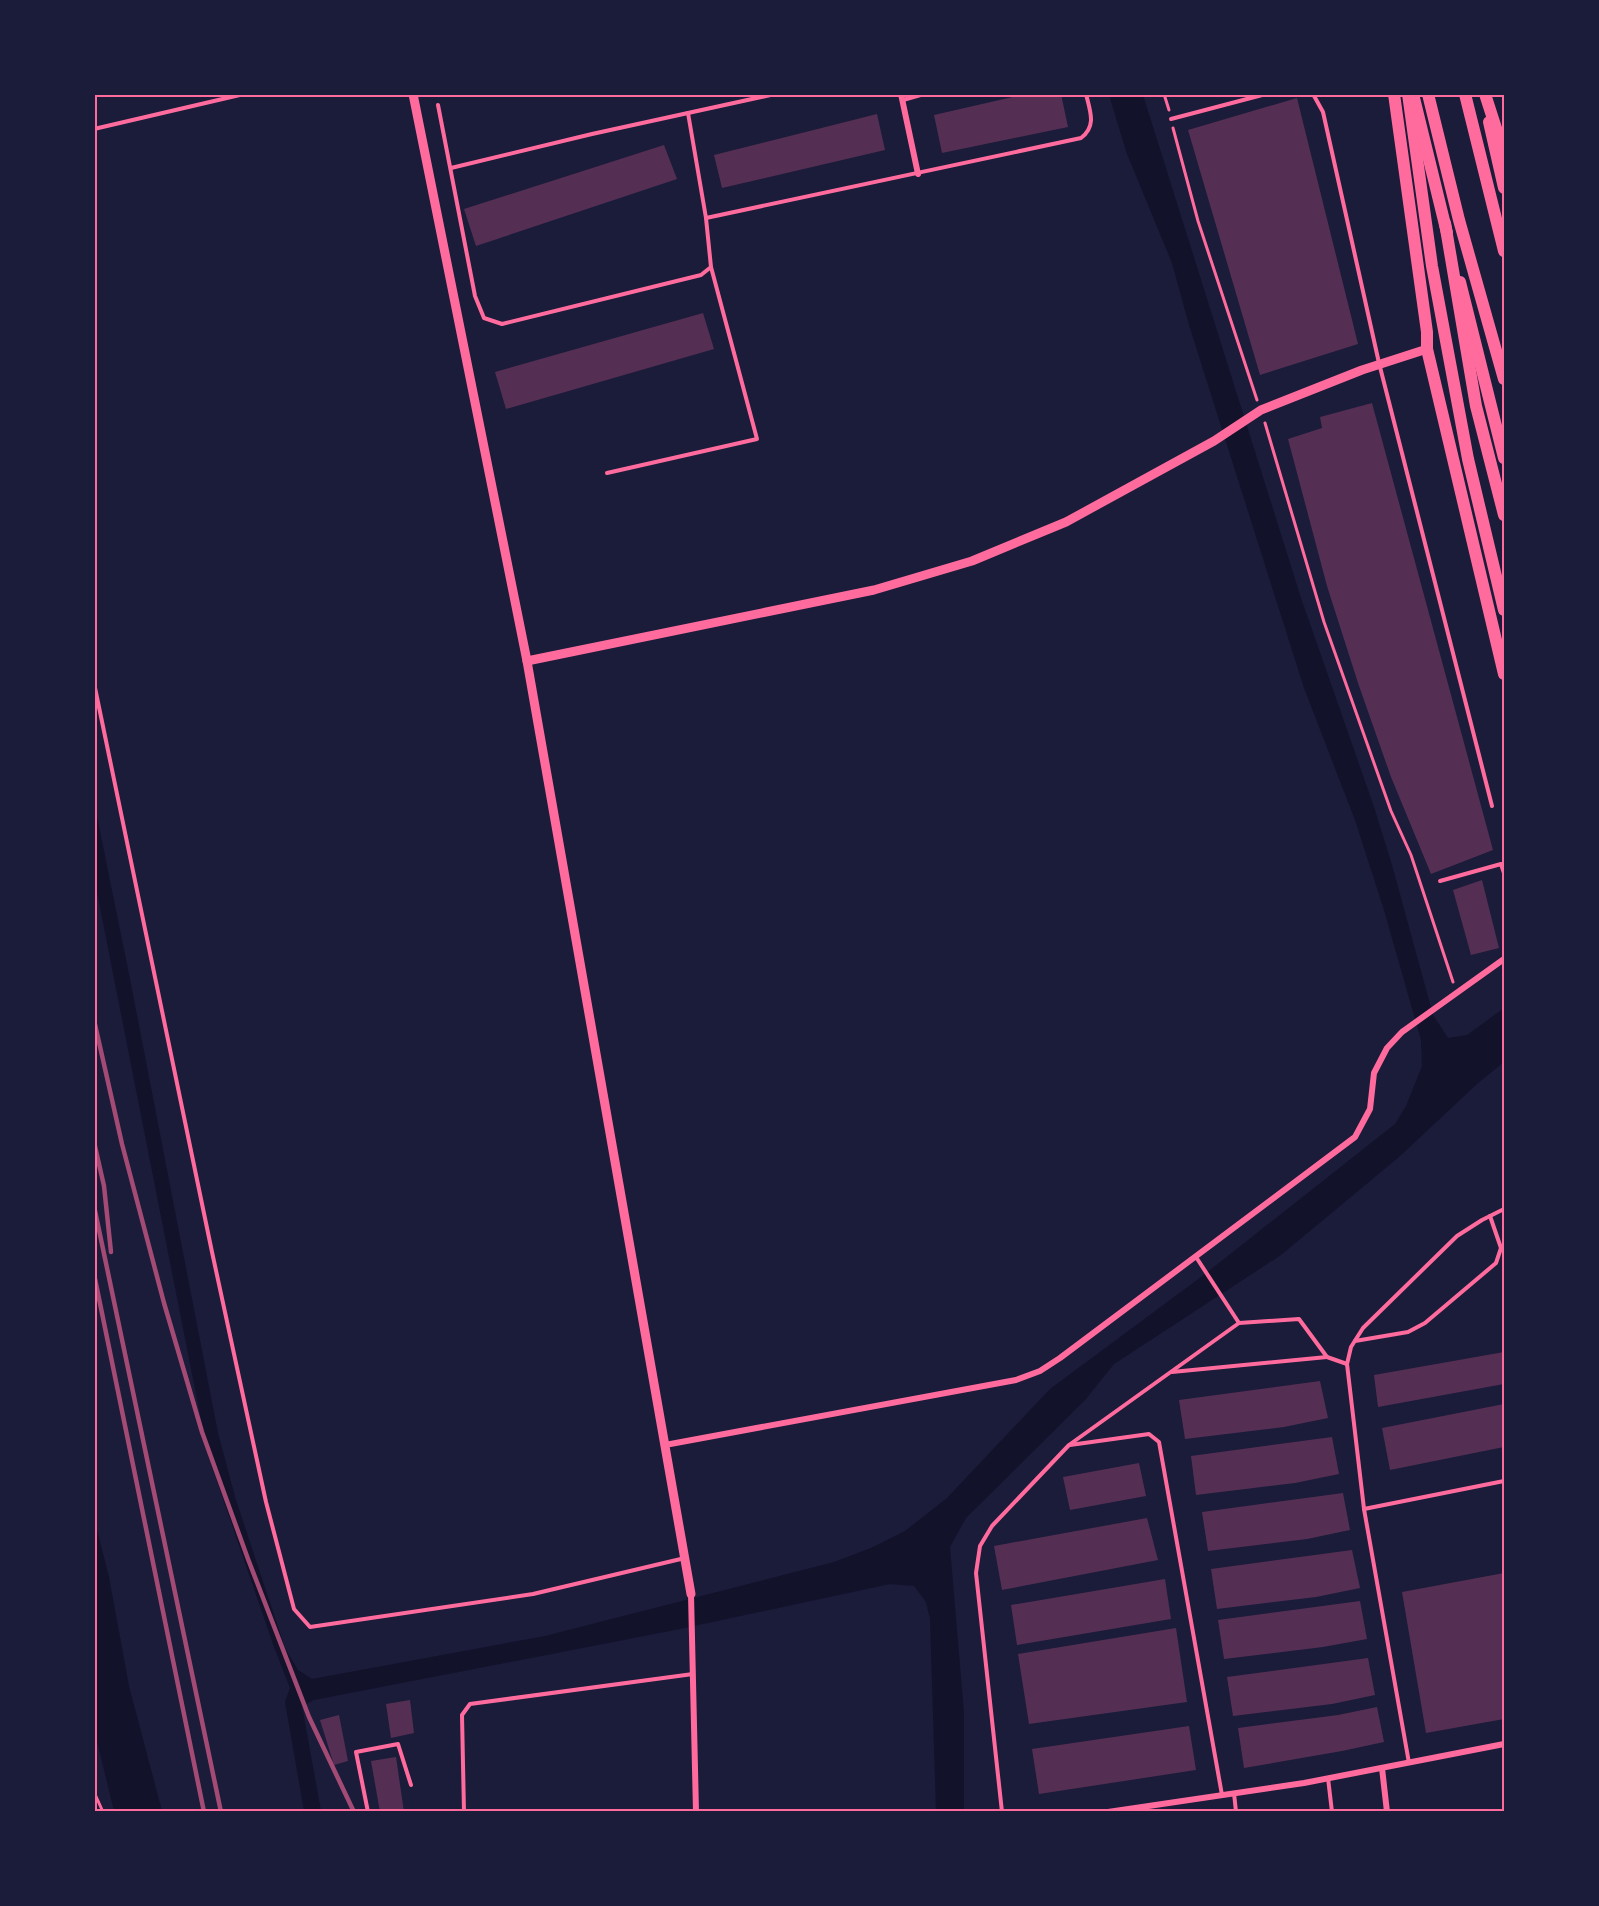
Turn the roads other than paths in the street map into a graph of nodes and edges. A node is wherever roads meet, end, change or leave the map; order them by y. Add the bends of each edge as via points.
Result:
1 (244, 94) edge
2 (413, 94) edge
3 (775, 94) edge
4 (924, 94) edge
5 (1086, 94) edge
6 (1266, 94) edge
7 (1313, 94) edge
8 (1394, 94) edge
9 (1411, 94) edge
10 (1428, 94) edge
11 (1465, 94) edge
12 (1484, 94) edge
13 (901, 97) edge
14 (438, 105) dead end
15 (687, 114) junction
16 (1171, 119) road end
17 (94, 129) edge
18 (1504, 153) edge
19 (451, 168) junction
20 (918, 174) junction
21 (1504, 188) edge
22 (706, 218) junction
23 (1445, 223) junction
24 (1504, 251) edge
25 (711, 267) junction
26 (1427, 349) junction
27 (1379, 363) junction
28 (1504, 379) edge
29 (1504, 458) edge
30 (607, 473) dead end
31 (1504, 514) edge
32 (1504, 610) edge
33 (527, 661) junction
34 (1504, 674) edge
35 (94, 683) edge
36 (1492, 806) dead end
37 (1504, 873) edge
38 (1440, 881) dead end
39 (1504, 959) edge
40 (1504, 1209) edge
41 (1490, 1216) junction
42 (1195, 1257) junction
43 (1239, 1323) junction
44 (1354, 1341) junction
45 (1327, 1357) junction
46 (1347, 1364) junction
47 (1171, 1372) junction
48 (665, 1445) junction
49 (1069, 1445) junction
50 (1504, 1481) edge
51 (1364, 1509) junction
52 (686, 1558) junction
53 (691, 1594) joint
54 (693, 1674) junction
55 (1504, 1744) edge
56 (1409, 1762) junction
57 (1382, 1768) junction
58 (1328, 1778) junction
59 (411, 1785) dead end
60 (1234, 1793) junction
61 (1222, 1795) junction
62 (368, 1812) edge
63 (464, 1812) edge
64 (696, 1812) edge
65 (1002, 1812) edge
66 (1108, 1812) edge
67 (1236, 1812) edge
68 (1332, 1812) edge
69 (1387, 1812) edge

1 - 17 lane
2 - 33 street
3 - 15 lane
4 - 13 lane
5 - 20 lane via 1092,120 1089,132 1082,138
6 - 16 lane
7 - 27 lane via 1323,112
8 - 26 main road
9 - 23 main road
9 - 32 main road via 1432,266 1466,448
10 - 28 main road
11 - 24 main road
12 - 18 main road
12 - 21 main road
13 - 20 street
14 - 19 lane
15 - 19 lane
15 - 22 lane
19 - 25 lane via 475,296 484,318 502,324 701,275
20 - 22 lane
22 - 25 lane
23 - 29 main road
23 - 31 main road via 1476,406
25 - 30 lane via 757,439
26 - 27 street
26 - 34 main road
27 - 33 street via 1261,410 1214,441 1066,522 972,561 874,590
27 - 36 lane
33 - 48 street
35 - 52 lane via 214,1264 266,1502 294,1609 310,1627 533,1594
37 - 38 lane via 1501,864
39 - 42 street via 1402,1032 1387,1048 1374,1073 1370,1109 1355,1137
40 - 41 lane
41 - 44 lane via 1457,1236
41 - 44 lane via 1501,1248 1496,1263 1425,1323 1408,1332
42 - 43 lane
42 - 48 street via 1060,1358 1016,1380
43 - 45 lane via 1299,1319
43 - 47 lane
44 - 46 lane
45 - 46 lane
45 - 47 lane
46 - 51 lane
47 - 49 lane
48 - 52 street
49 - 61 lane via 1149,1434 1159,1442
49 - 65 lane via 992,1526 980,1546 976,1573
50 - 51 lane
51 - 56 lane
52 - 53 street
53 - 54 street
54 - 63 lane via 470,1704 462,1715
54 - 64 street
55 - 56 street
56 - 57 street
57 - 58 street
57 - 69 street
58 - 60 street
58 - 68 lane
59 - 62 lane via 398,1744 356,1752
60 - 61 street
60 - 67 lane
61 - 66 street

